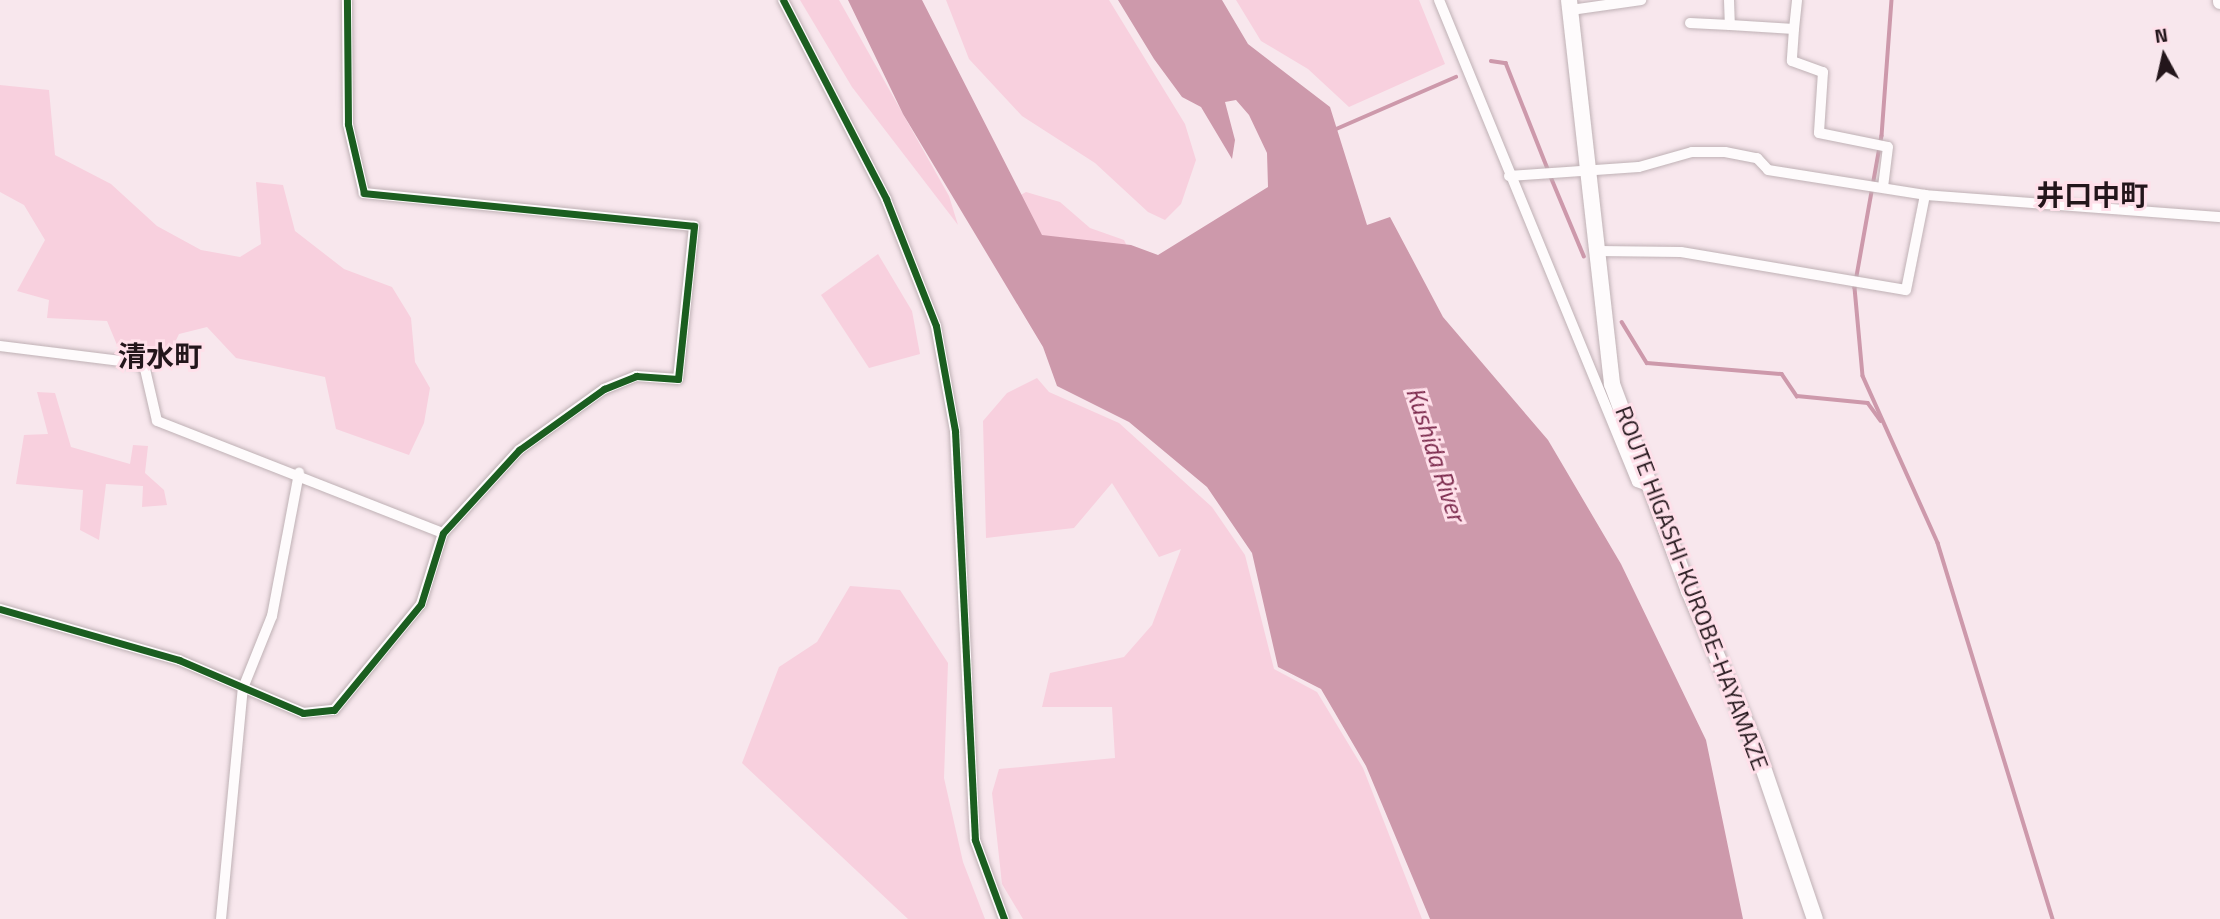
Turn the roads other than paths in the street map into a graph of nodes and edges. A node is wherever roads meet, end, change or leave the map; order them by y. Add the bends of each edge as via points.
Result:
1 (347, 0) edge
2 (783, 0) edge
3 (1438, 0) edge
4 (1641, 0) edge
5 (1729, 0) edge
6 (1797, 0) edge
7 (1570, 5) edge
8 (1690, 23) dead end
9 (1730, 24) junction
10 (1794, 29) junction
11 (1581, 171) junction
12 (1509, 176) junction
13 (1876, 187) junction
14 (1925, 195) junction
15 (2220, 218) edge
16 (1598, 251) junction
17 (0, 346) edge
18 (299, 473) junction
19 (1648, 486) junction
20 (443, 533) junction
21 (0, 609) edge
22 (243, 688) junction
23 (220, 919) edge
24 (1004, 919) edge
25 (1815, 919) edge

1 - 20 street via 348,124 364,194 694,226 678,379 636,376 577,404 519,450
2 - 24 street via 886,199 936,326 955,432 975,840
3 - 12 street
4 - 7 street
5 - 9 street
6 - 10 street
7 - 11 main road, ROUTE HIGASHI-KUROBE-HAYAMAZE
8 - 9 street
9 - 10 street
10 - 13 street via 1792,61 1822,72 1819,133 1879,145
11 - 12 street
11 - 13 street via 1725,152 1757,159 1768,170
11 - 16 main road, ROUTE HIGASHI-KUROBE-HAYAMAZE
12 - 19 street via 1637,482
13 - 14 street
14 - 15 street
14 - 16 street via 1910,289 1671,251
16 - 19 main road, ROUTE HIGASHI-KUROBE-HAYAMAZE via 1612,384
17 - 18 street via 137,363 145,369 157,421
18 - 20 street
18 - 22 street via 272,616
19 - 25 main road, ROUTE HIGASHI-KUROBE-HAYAMAZE via 1756,747
20 - 22 street via 421,604 334,710 303,712
21 - 22 street via 179,660
22 - 23 street

